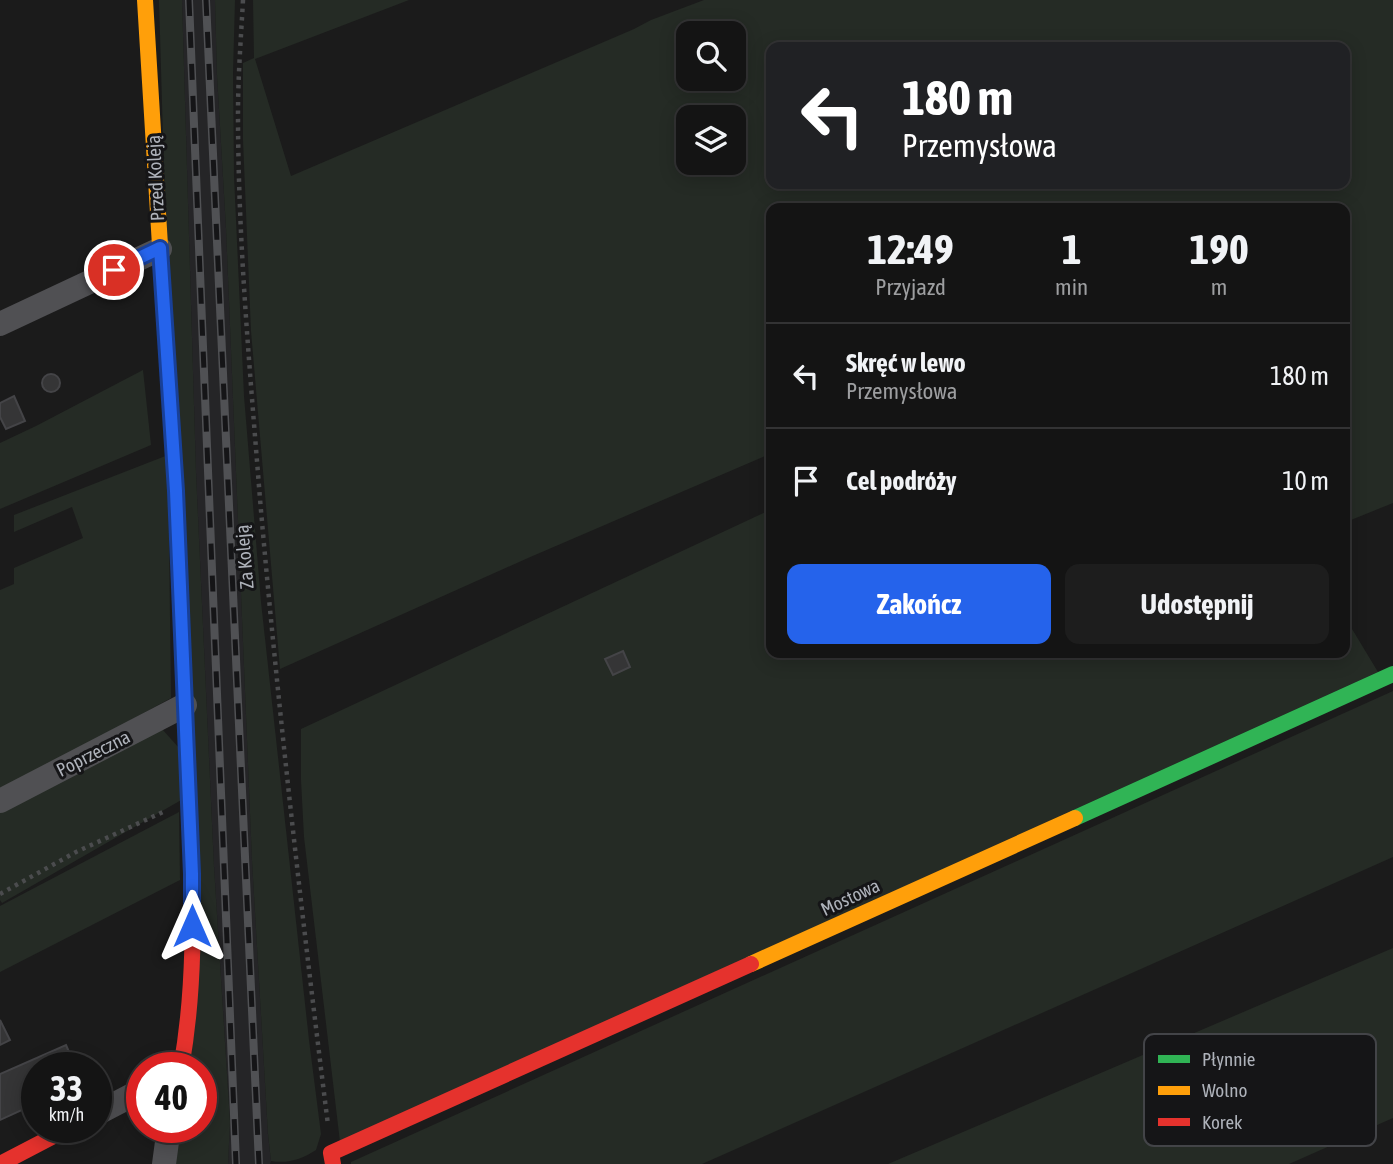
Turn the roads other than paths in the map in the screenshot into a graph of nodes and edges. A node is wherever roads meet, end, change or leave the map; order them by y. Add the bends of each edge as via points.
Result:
1 (145, 0) edge
2 (160, 248) junction
3 (0, 324) edge
4 (1390, 676) edge
5 (185, 705) junction
6 (0, 801) edge
7 (184, 1052) edge
8 (40, 1143) edge
9 (167, 1143) edge
10 (332, 1159) edge
11 (0, 1164) edge
12 (164, 1164) edge

1 - 2 street, Przed Koleją
2 - 3 street
2 - 5 street, Przed Koleją
4 - 10 street, Mostowa
5 - 6 street, Poprzeczna
5 - 7 street, Przed Koleją via 192,979
8 - 11 street
9 - 12 street

